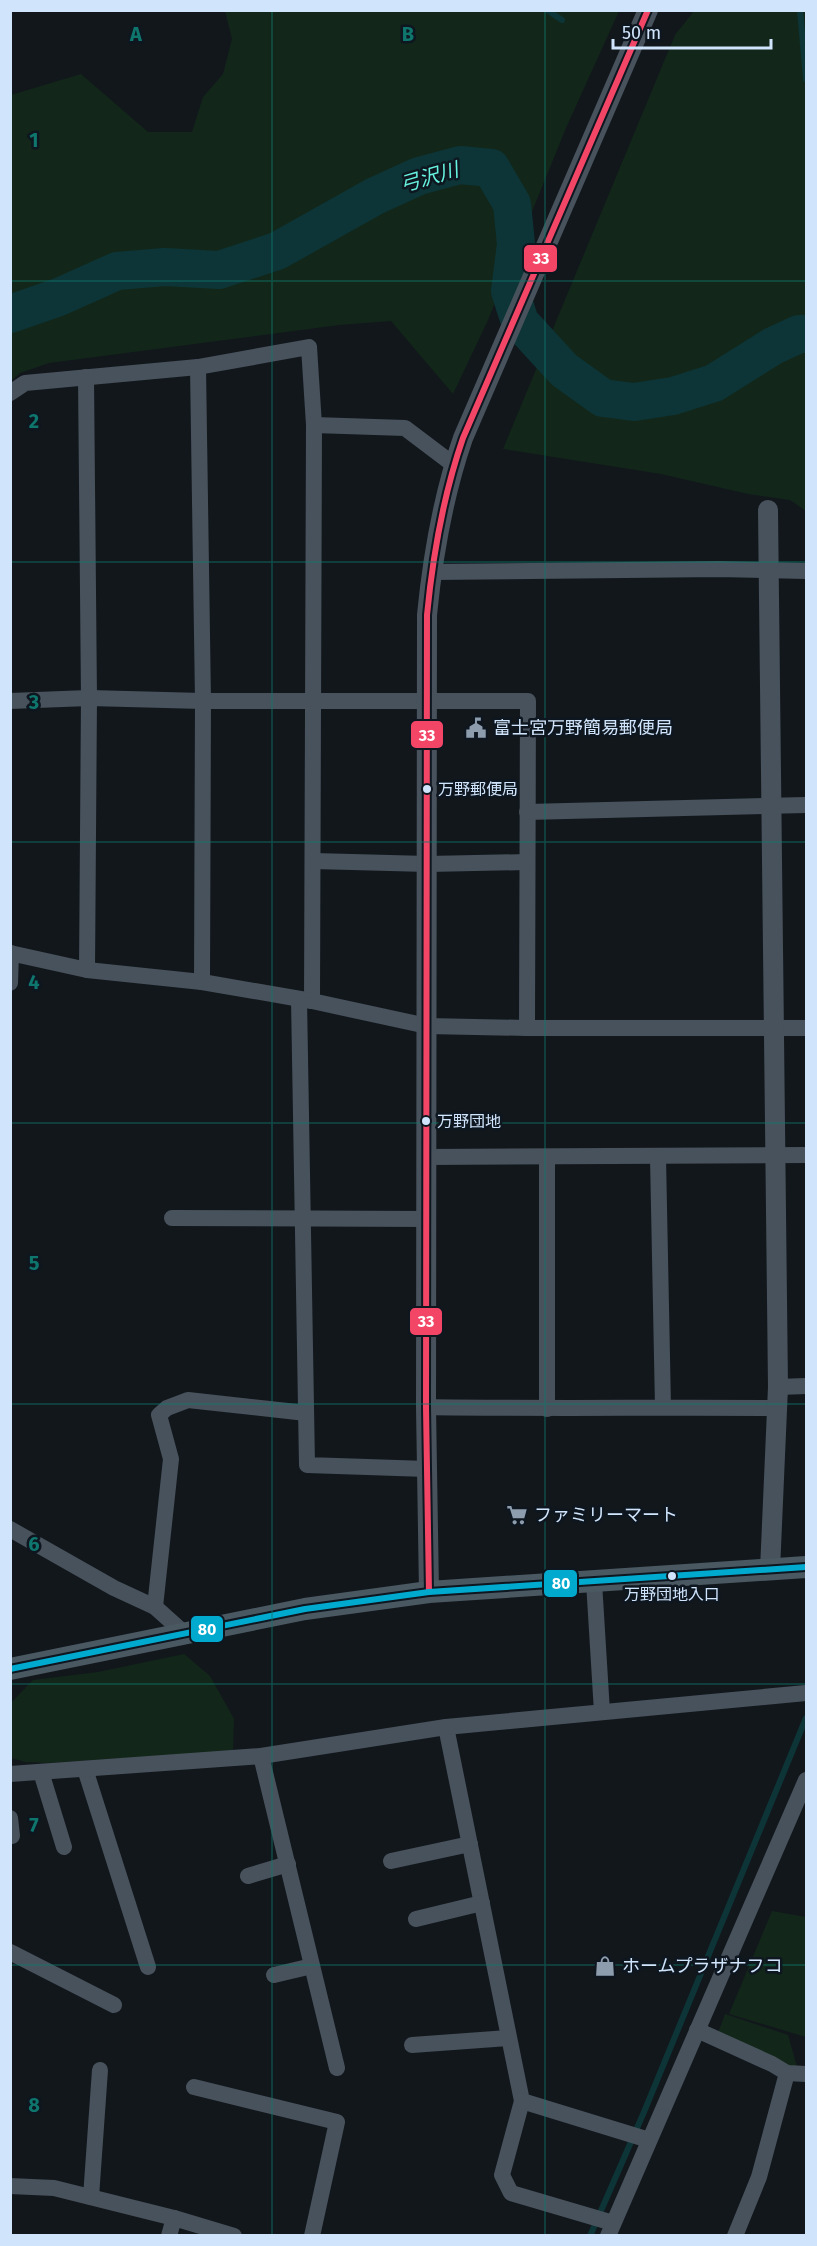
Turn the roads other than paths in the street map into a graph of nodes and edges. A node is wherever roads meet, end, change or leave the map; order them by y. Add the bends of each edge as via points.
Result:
1 (648, 10) edge
2 (198, 367) junction
3 (86, 378) junction
4 (10, 393) edge
5 (314, 424) junction
6 (453, 465) junction
7 (768, 510) dead end
8 (769, 570) junction
9 (807, 571) edge
10 (432, 572) junction
11 (89, 698) junction
12 (312, 700) junction
13 (10, 701) edge
14 (203, 701) junction
15 (428, 701) junction
16 (807, 805) edge
17 (771, 806) junction
18 (527, 812) junction
19 (314, 861) junction
20 (527, 862) junction
21 (428, 864) junction
22 (11, 953) edge
23 (87, 970) junction
24 (202, 982) junction
25 (10, 983) edge
26 (305, 1000) junction
27 (427, 1026) junction
28 (527, 1028) junction
29 (772, 1028) junction
30 (807, 1028) edge
31 (774, 1154) junction
32 (807, 1155) edge
33 (427, 1157) junction
34 (548, 1157) junction
35 (658, 1157) junction
36 (172, 1218) dead end
37 (303, 1219) junction
38 (427, 1219) junction
39 (807, 1386) edge
40 (778, 1387) junction
41 (426, 1407) junction
42 (663, 1407) junction
43 (776, 1408) junction
44 (547, 1409) junction
45 (306, 1413) junction
46 (427, 1469) junction
47 (10, 1529) edge
48 (807, 1568) edge
49 (770, 1570) junction
50 (594, 1582) junction
51 (429, 1592) junction
52 (155, 1607) junction
53 (184, 1633) junction
54 (10, 1669) edge
55 (807, 1693) edge
56 (602, 1712) junction
57 (446, 1727) junction
58 (261, 1756) junction
59 (85, 1769) junction
60 (41, 1772) junction
61 (10, 1774) edge
62 (807, 1780) edge
63 (10, 1818) edge
64 (12, 1836) dead end
65 (470, 1844) junction
66 (64, 1847) dead end
67 (391, 1861) dead end
68 (288, 1864) junction
69 (248, 1876) dead end
70 (482, 1903) junction
71 (416, 1918) dead end
72 (10, 1952) edge
73 (312, 1966) junction
74 (148, 1967) dead end
75 (274, 1975) dead end
76 (114, 2005) dead end
77 (698, 2030) junction
78 (508, 2038) junction
79 (412, 2045) dead end
80 (337, 2068) dead end
81 (100, 2070) dead end
82 (787, 2073) junction
83 (807, 2074) edge
84 (194, 2086) dead end
85 (522, 2101) junction
86 (647, 2140) junction
87 (10, 2186) edge
88 (91, 2197) junction
89 (174, 2218) junction
90 (609, 2226) edge
91 (169, 2235) edge
92 (234, 2235) edge
93 (312, 2235) edge
94 (735, 2235) edge

1 - 6 street
2 - 3 street
2 - 5 street via 309,347
2 - 14 street
3 - 4 street via 25,383
3 - 11 street
5 - 6 street via 405,428
5 - 12 street
6 - 10 street
7 - 8 street
8 - 9 street
8 - 10 street
8 - 17 street
10 - 15 street via 427,615
11 - 13 street
11 - 14 street
11 - 23 street
12 - 14 street
12 - 15 street
12 - 19 street
14 - 24 street
15 - 18 street via 528,701
15 - 21 street
16 - 17 street
17 - 18 street
17 - 29 street
18 - 20 street
19 - 21 street
19 - 26 street
20 - 21 street
20 - 28 street
21 - 27 street
22 - 23 street
22 - 25 street
23 - 24 street
24 - 26 street
26 - 27 street
26 - 37 street
27 - 28 street
27 - 33 street
28 - 29 street
29 - 30 street
29 - 31 street
31 - 32 street
31 - 35 street
31 - 40 street
33 - 34 street
33 - 38 street
34 - 35 street
34 - 44 street
35 - 42 street
36 - 37 street
37 - 38 street
37 - 45 street
38 - 41 street
39 - 40 street
40 - 43 street
41 - 44 street
41 - 46 street
42 - 43 street
42 - 44 street
43 - 49 street
45 - 46 street via 307,1465
45 - 52 street via 188,1400 167,1407 159,1415 171,1459
46 - 51 street
47 - 52 street
48 - 49 main road
49 - 50 main road
50 - 51 main road
50 - 56 street
51 - 53 main road via 305,1608
52 - 53 street
53 - 54 main road
55 - 56 street
56 - 57 street
57 - 58 street
57 - 65 street
58 - 59 street
58 - 68 street
59 - 60 street
59 - 74 street
60 - 61 street
60 - 66 street
62 - 77 street
63 - 64 street
65 - 67 street
65 - 70 street
68 - 69 street
68 - 73 street
70 - 71 street
70 - 78 street
72 - 76 street
73 - 75 street
73 - 80 street
77 - 82 street
77 - 86 street
78 - 79 street
78 - 85 street
81 - 88 street
82 - 83 street
82 - 94 street via 759,2177
84 - 93 street via 338,2122
85 - 86 street
85 - 90 street via 502,2175 511,2193 587,2215
86 - 90 street
87 - 88 street via 54,2188
88 - 89 street
89 - 91 street
89 - 92 street

